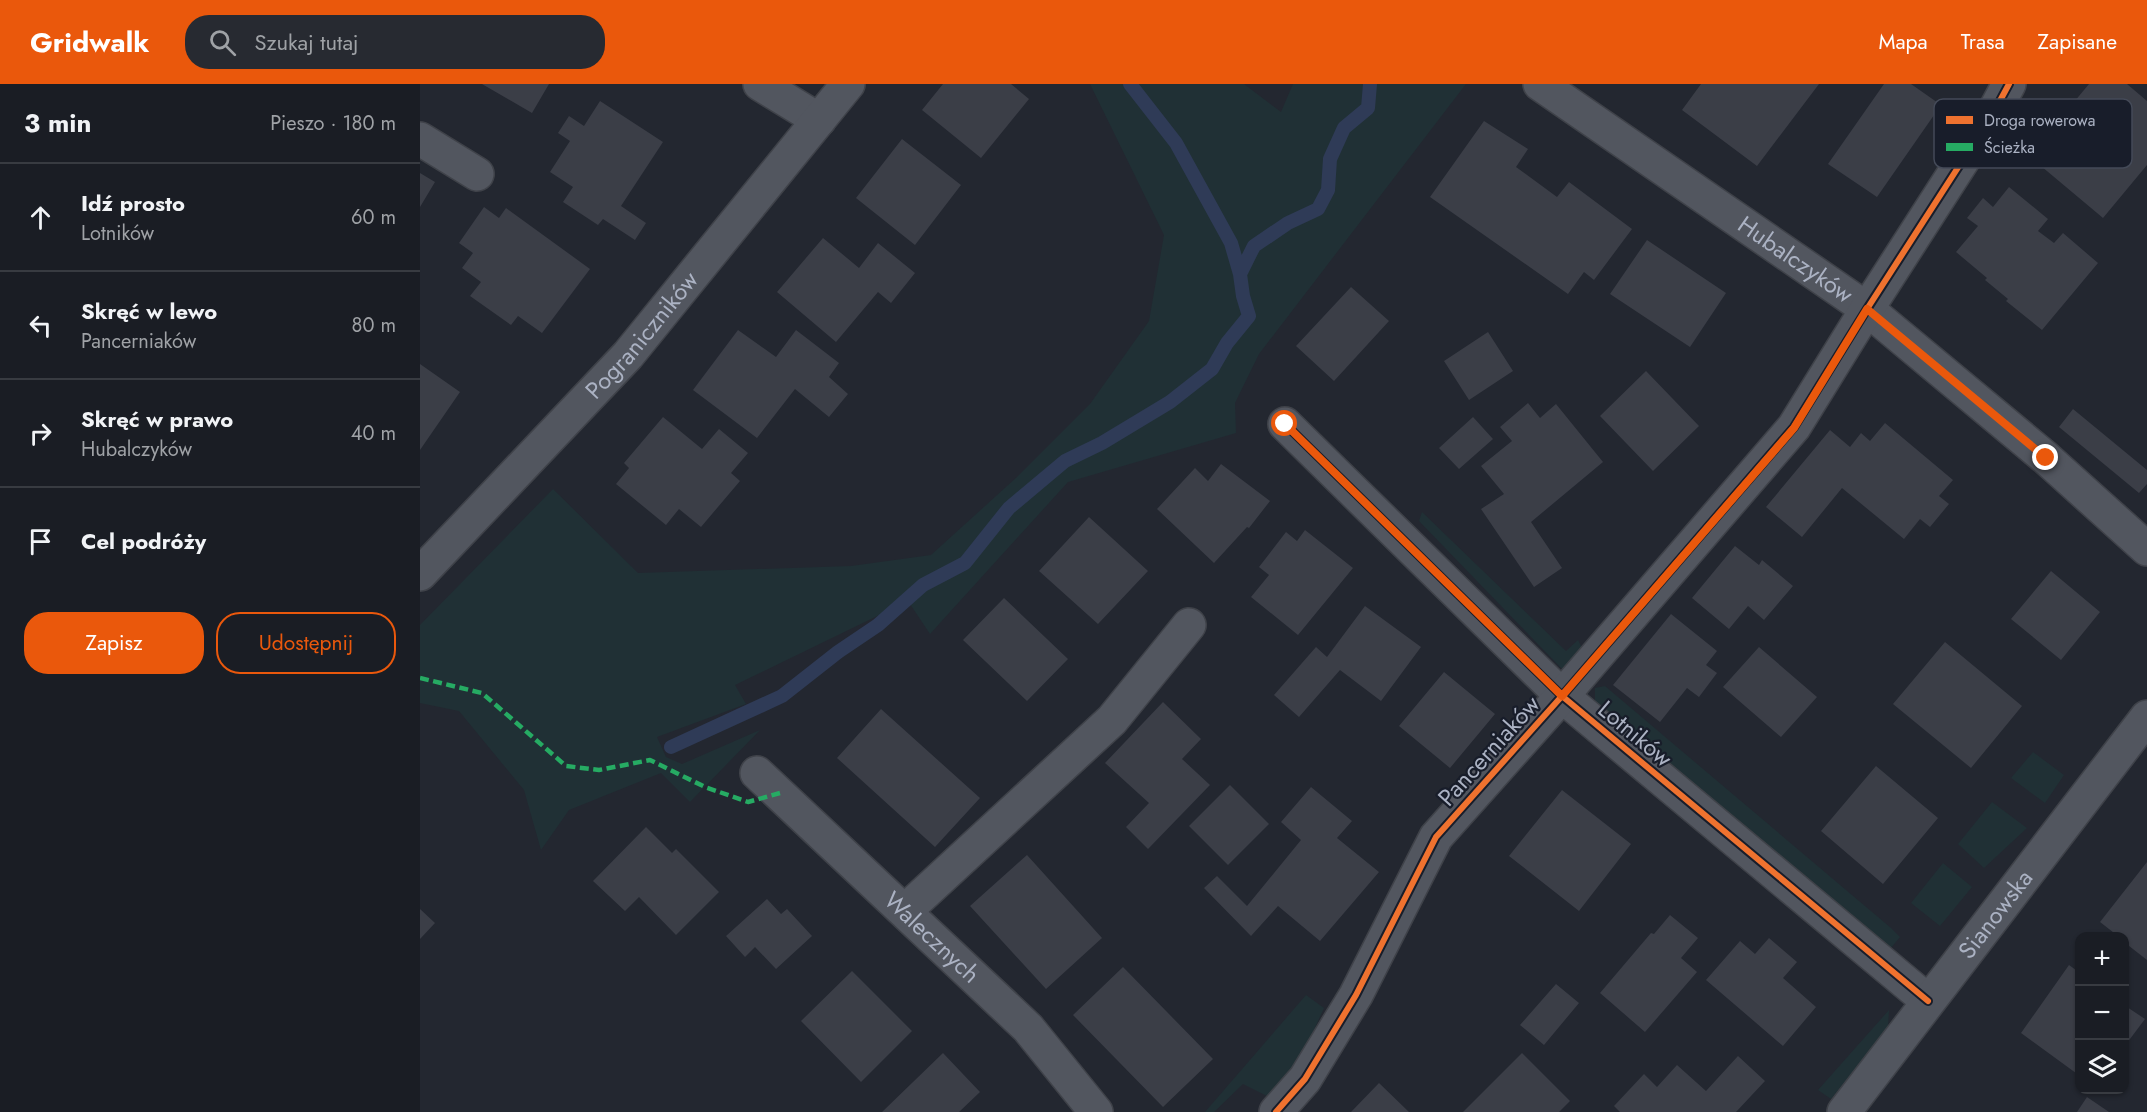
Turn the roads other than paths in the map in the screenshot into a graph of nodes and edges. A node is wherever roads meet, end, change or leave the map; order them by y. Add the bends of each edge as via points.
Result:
1 (760, 84) edge
2 (848, 84) edge
3 (1540, 84) edge
4 (2009, 84) edge
5 (2001, 99) edge
6 (819, 120) junction
7 (420, 139) edge
8 (1958, 168) edge
9 (477, 174) dead end
10 (1867, 309) junction
11 (1285, 424) dead end
12 (2147, 549) edge
13 (420, 574) edge
14 (1190, 625) dead end
15 (1562, 696) junction
16 (2147, 717) edge
17 (757, 772) dead end
18 (905, 911) junction
19 (1928, 1001) junction
20 (1096, 1112) edge
21 (1276, 1112) edge
22 (1844, 1112) edge

1 - 6 street
2 - 6 street, Pograniczników
3 - 10 street, Hubalczyków
4 - 5 street, Pancerniaków
6 - 13 street, Pograniczników via 628,355
7 - 9 street
8 - 10 street, Pancerniaków
10 - 12 street, Hubalczyków via 2046,458
10 - 15 street, Pancerniaków via 1794,428
11 - 15 street, Lotników
14 - 18 street via 1112,720
15 - 19 street, Lotników
15 - 21 street, Pancerniaków via 1436,837 1356,995 1305,1079
16 - 19 street, Sianowska
17 - 18 street, Walecznych
18 - 20 street, Walecznych via 1028,1028
19 - 22 street, Sianowska

